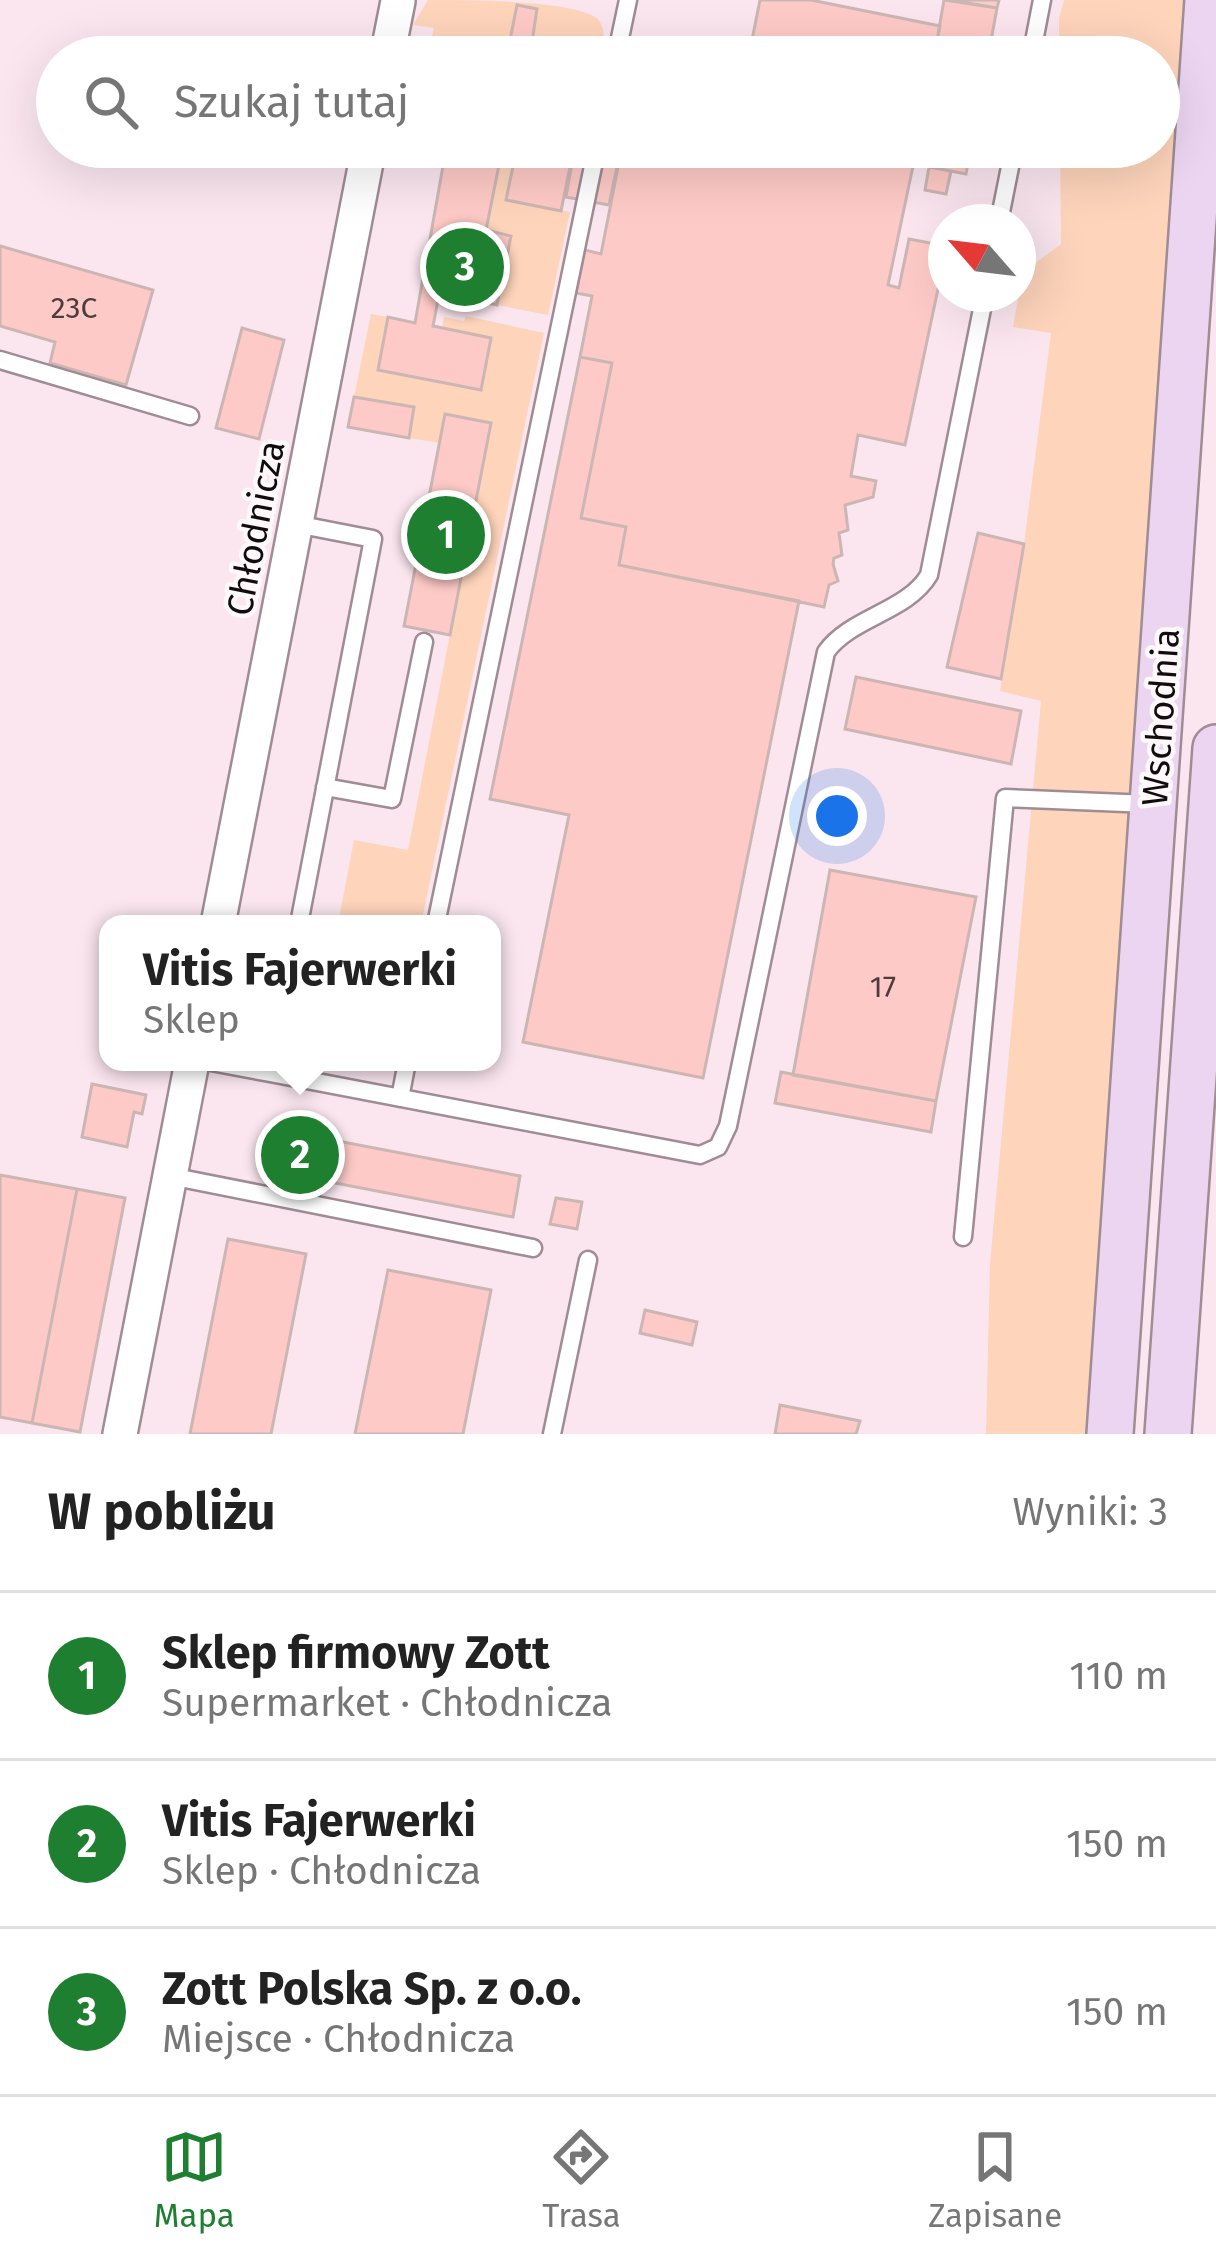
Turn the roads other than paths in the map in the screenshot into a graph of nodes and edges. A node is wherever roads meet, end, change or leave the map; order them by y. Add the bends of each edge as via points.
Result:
1 (628, 0) edge
2 (1042, 0) edge
3 (1208, 0) edge
4 (398, 1) edge
5 (391, 36) edge
6 (620, 36) edge
7 (1035, 36) edge
8 (365, 168) edge
9 (593, 168) edge
10 (1010, 168) edge
11 (1003, 204) edge
12 (982, 312) edge
13 (0, 360) edge
14 (190, 416) dead end
15 (296, 524) junction
16 (424, 642) dead end
17 (1216, 748) edge
18 (325, 787) junction
19 (1154, 804) junction
20 (220, 915) edge
21 (301, 915) edge
22 (438, 915) edge
23 (189, 1071) edge
24 (288, 1071) edge
25 (405, 1071) edge
26 (400, 1098) junction
27 (170, 1176) junction
28 (963, 1238) dead end
29 (533, 1248) dead end
30 (588, 1260) dead end
31 (120, 1434) edge
32 (552, 1434) edge
33 (1110, 1434) edge
34 (1168, 1434) edge

1 - 6 lane
2 - 7 lane
3 - 19 street, Wschodnia
4 - 5 street
8 - 15 street, Chłodnicza
9 - 22 lane
10 - 11 lane
12 - 26 lane via 929,575 826,652 718,1147 700,1155
13 - 14 lane
15 - 18 lane via 373,539
15 - 20 street, Chłodnicza
16 - 18 lane via 392,799
17 - 34 street, Wschodnia
18 - 21 lane
19 - 28 lane via 1005,798
19 - 33 street, Wschodnia
23 - 27 street
24 - 26 lane
25 - 26 lane
27 - 29 lane
27 - 31 street
30 - 32 lane

